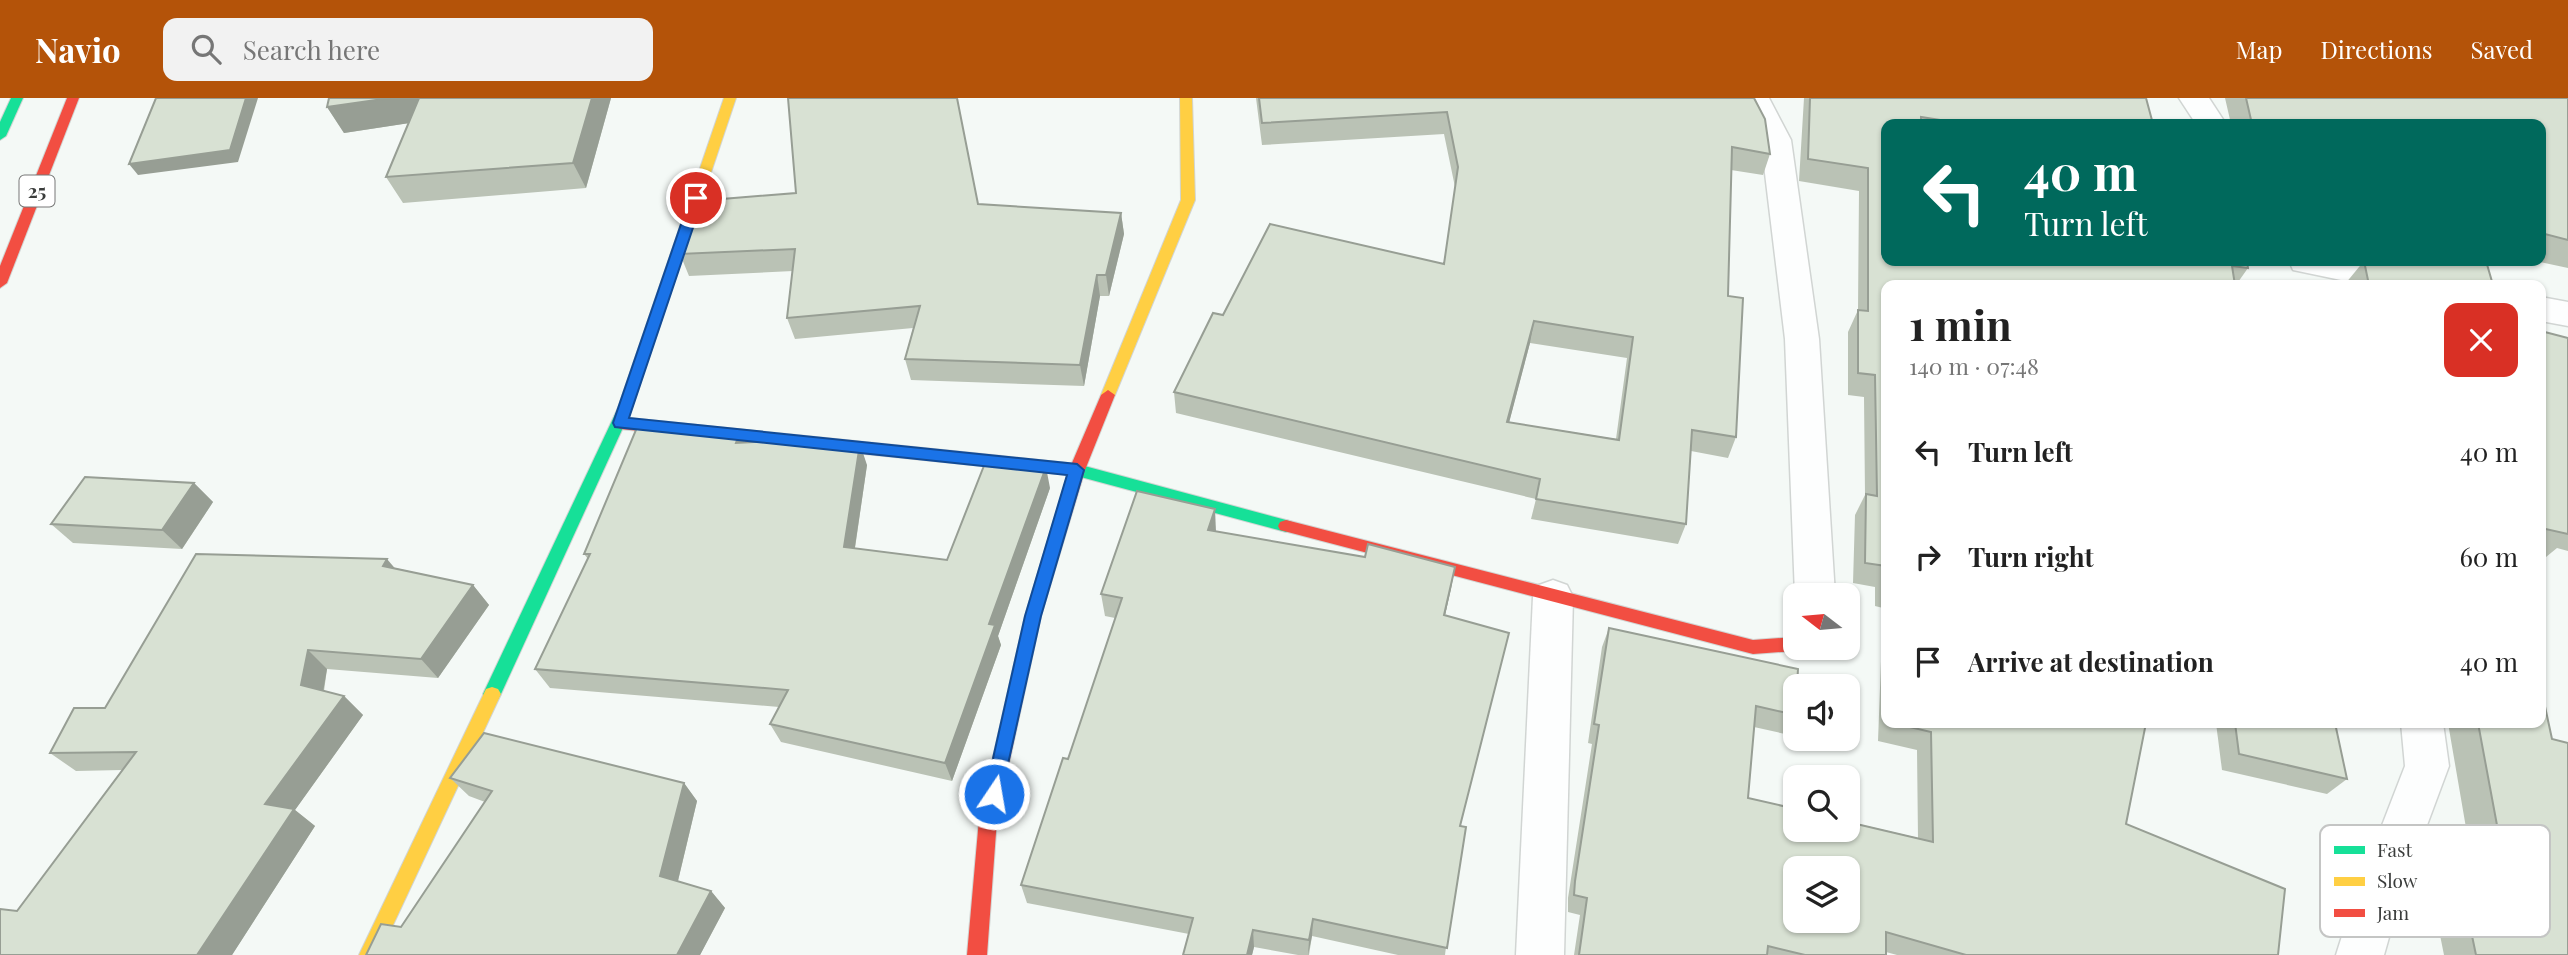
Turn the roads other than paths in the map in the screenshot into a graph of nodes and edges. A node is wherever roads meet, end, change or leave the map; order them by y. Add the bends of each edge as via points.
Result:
1 (17, 98) edge
2 (73, 98) edge
3 (730, 98) edge
4 (1186, 98) edge
5 (1754, 98) edge
6 (2194, 98) edge
7 (2208, 119) edge
8 (0, 136) edge
9 (2304, 269) edge
10 (2385, 280) edge
11 (0, 284) edge
12 (2546, 310) edge
13 (2568, 314) edge
14 (620, 423) junction
15 (1077, 470) junction
16 (1814, 583) edge
17 (1553, 597) junction
18 (1783, 645) edge
19 (2423, 728) edge
20 (2405, 825) edge
21 (2365, 937) edge
22 (369, 955) edge
23 (976, 955) edge
24 (1540, 955) edge
25 (2360, 955) edge

1 - 8 street
2 - 11 street, 25
3 - 14 street
4 - 15 street via 1188,200
5 - 16 street via 1776,140 1800,326
6 - 7 street
9 - 10 street
12 - 13 street
14 - 15 street
14 - 22 street
15 - 17 street
15 - 23 street via 1033,616 988,819
17 - 18 street via 1753,647
17 - 24 street
19 - 20 street via 2427,766
21 - 25 street

